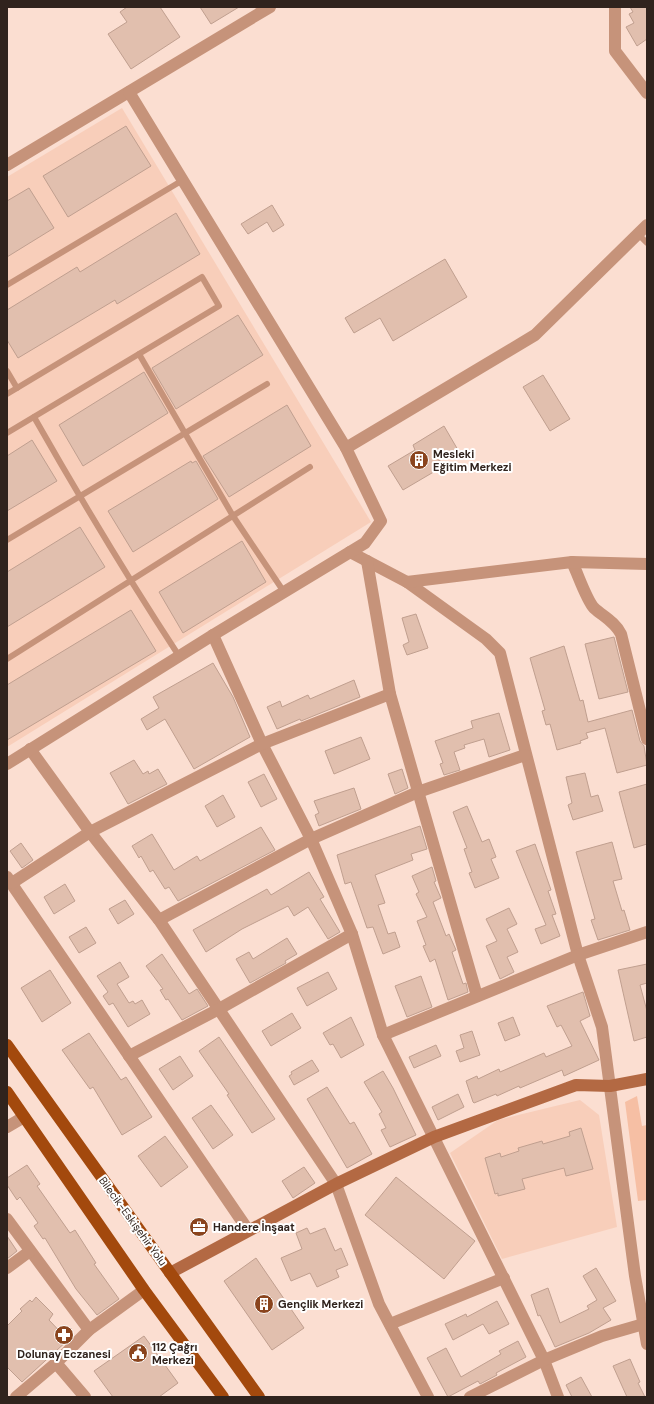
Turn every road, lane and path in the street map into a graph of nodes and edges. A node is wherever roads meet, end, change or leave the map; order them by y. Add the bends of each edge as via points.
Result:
1 (270, 7) edge
2 (615, 7) edge
3 (129, 92) junction
4 (647, 93) edge
5 (7, 166) edge
6 (183, 180) junction
7 (647, 225) edge
8 (638, 234) junction
9 (647, 243) edge
10 (7, 285) edge
11 (139, 354) junction
12 (7, 371) edge
13 (267, 384) dead end
14 (17, 388) junction
15 (7, 394) edge
16 (34, 417) junction
17 (7, 433) edge
18 (184, 433) junction
19 (346, 448) junction
20 (310, 467) dead end
21 (79, 496) junction
22 (233, 516) junction
23 (7, 540) edge
24 (350, 552) junction
25 (367, 561) junction
26 (572, 562) junction
27 (647, 564) edge
28 (131, 582) junction
29 (407, 582) junction
30 (284, 592) junction
31 (213, 635) junction
32 (179, 656) junction
33 (7, 659) edge
34 (390, 694) junction
35 (647, 739) edge
36 (262, 744) junction
37 (30, 749) junction
38 (525, 755) junction
39 (7, 764) edge
40 (418, 792) junction
41 (90, 832) junction
42 (311, 840) junction
43 (9, 880) edge
44 (158, 920) junction
45 (647, 932) edge
46 (352, 934) junction
47 (578, 955) junction
48 (478, 996) junction
49 (220, 1009) junction
50 (383, 1035) junction
51 (7, 1045) edge
52 (129, 1056) junction
53 (647, 1079) edge
54 (610, 1086) junction
55 (7, 1092) edge
56 (24, 1117) junction
57 (7, 1127) edge
58 (434, 1137) junction
59 (336, 1184) junction
60 (7, 1219) edge
61 (248, 1230) junction
62 (30, 1251) junction
63 (7, 1268) edge
64 (170, 1273) junction
65 (504, 1278) junction
66 (144, 1290) junction
67 (645, 1323) edge
68 (390, 1324) junction
69 (89, 1330) junction
70 (647, 1344) edge
71 (544, 1360) junction
72 (56, 1363) junction
73 (16, 1397) edge
74 (84, 1397) edge
75 (223, 1397) edge
76 (259, 1397) edge
77 (428, 1397) edge
78 (470, 1397) edge
79 (558, 1397) edge

1 - 3 street
2 - 4 street via 615,51
3 - 5 street
3 - 6 street
6 - 10 lane
6 - 19 street
7 - 8 street
8 - 9 lane
8 - 19 street via 535,334
11 - 14 lane via 219,306 202,277
11 - 16 lane
11 - 18 lane
12 - 14 lane
13 - 18 lane
14 - 15 lane
16 - 17 lane
16 - 21 lane
18 - 21 lane
18 - 22 lane
19 - 24 street via 381,521 365,543
20 - 22 lane
21 - 23 lane
21 - 28 lane
22 - 28 lane
22 - 30 lane
24 - 25 street
24 - 30 street
25 - 29 street
25 - 34 street
26 - 27 street
26 - 29 street
26 - 35 street via 588,600 617,626 621,634
28 - 32 lane
28 - 33 lane
29 - 38 street via 486,639 500,653
30 - 31 street
31 - 32 street
31 - 36 street
32 - 37 street
34 - 36 street
34 - 40 street
36 - 41 street
36 - 42 street
37 - 39 street
37 - 41 street
38 - 40 street
38 - 47 street
40 - 42 street
40 - 48 street
41 - 43 street
41 - 44 street
42 - 44 street
42 - 46 street
43 - 52 street
44 - 49 street
45 - 47 street
46 - 49 street
46 - 50 street
47 - 48 street
47 - 54 street via 602,1027
48 - 50 street
49 - 52 street
49 - 59 street
50 - 58 street
51 - 64 main road, Bilecik-Eskişehir Yolu
52 - 61 street
53 - 54 street
54 - 58 street via 576,1085
54 - 67 street
55 - 56 main road
56 - 57 street
56 - 66 main road
58 - 59 street
58 - 65 street
59 - 61 street
59 - 68 street via 379,1304
60 - 62 street
61 - 64 street
62 - 63 street
62 - 69 street
64 - 76 main road, Bilecik-Eskişehir Yolu
65 - 68 street
65 - 71 street
66 - 69 street
66 - 75 main road
67 - 70 street
67 - 71 street via 602,1336
68 - 77 street
69 - 72 street
71 - 78 street
71 - 79 street
72 - 73 street
72 - 74 street

